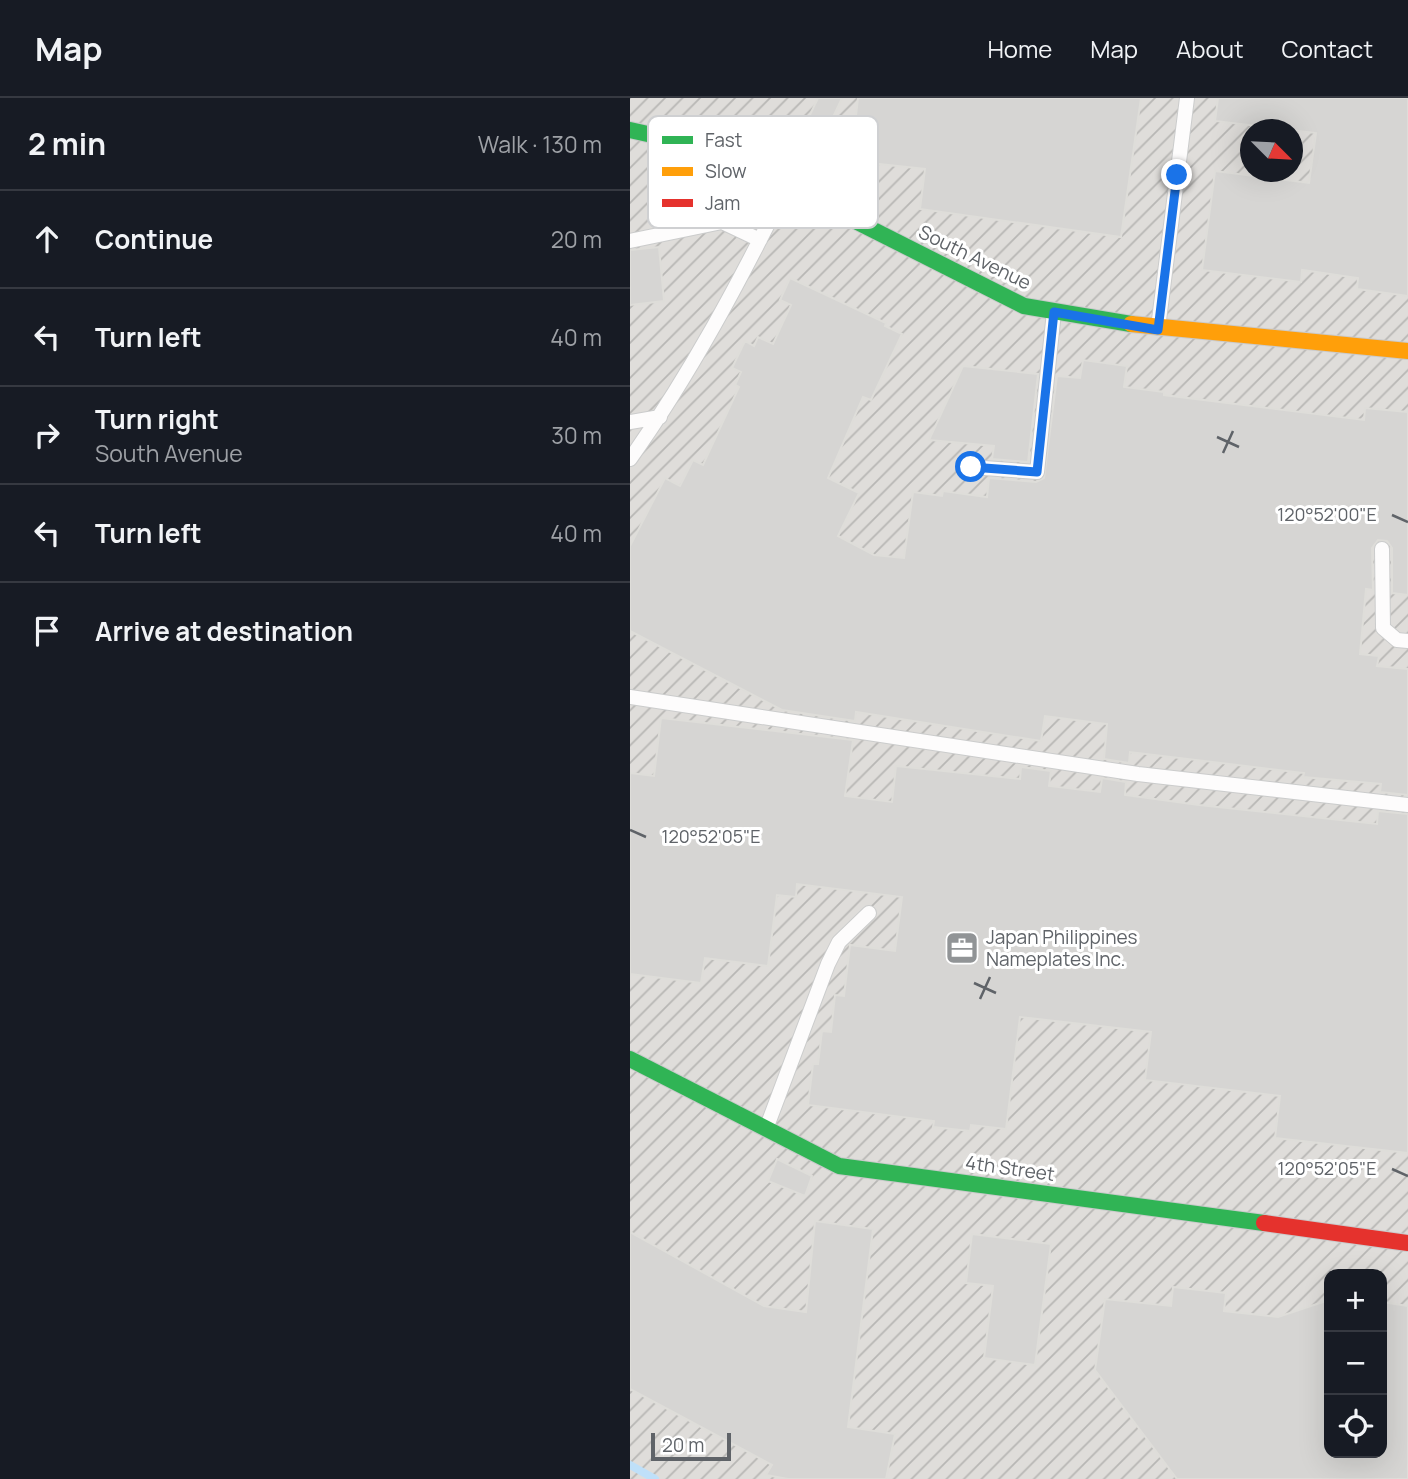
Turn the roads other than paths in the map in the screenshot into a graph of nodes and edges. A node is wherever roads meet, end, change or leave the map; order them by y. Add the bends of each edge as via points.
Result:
1 (1187, 98) edge
2 (630, 130) edge
3 (648, 134) edge
4 (693, 228) edge
5 (735, 228) edge
6 (766, 228) edge
7 (869, 228) edge
8 (760, 240) junction
9 (630, 241) edge
10 (1054, 312) junction
11 (1158, 330) junction
12 (1408, 351) edge
13 (660, 417) junction
14 (630, 422) edge
15 (630, 459) edge
16 (971, 467) dead end
17 (1382, 549) dead end
18 (1408, 641) edge
19 (630, 697) edge
20 (1408, 805) edge
21 (869, 913) dead end
22 (630, 1059) edge
23 (766, 1129) junction
24 (1408, 1242) edge

1 - 11 lane
2 - 3 street, South Avenue
4 - 9 lane
5 - 8 lane
6 - 8 lane
7 - 10 street, South Avenue via 1024,306
8 - 13 lane
10 - 11 street, South Avenue
10 - 16 lane via 1037,472
11 - 12 street, South Avenue
13 - 14 lane
13 - 15 lane
17 - 18 lane via 1383,628 1397,640
19 - 20 lane via 1138,774
21 - 23 lane via 839,942 828,964
22 - 23 street, 4th Street
23 - 24 street, 4th Street via 839,1166

